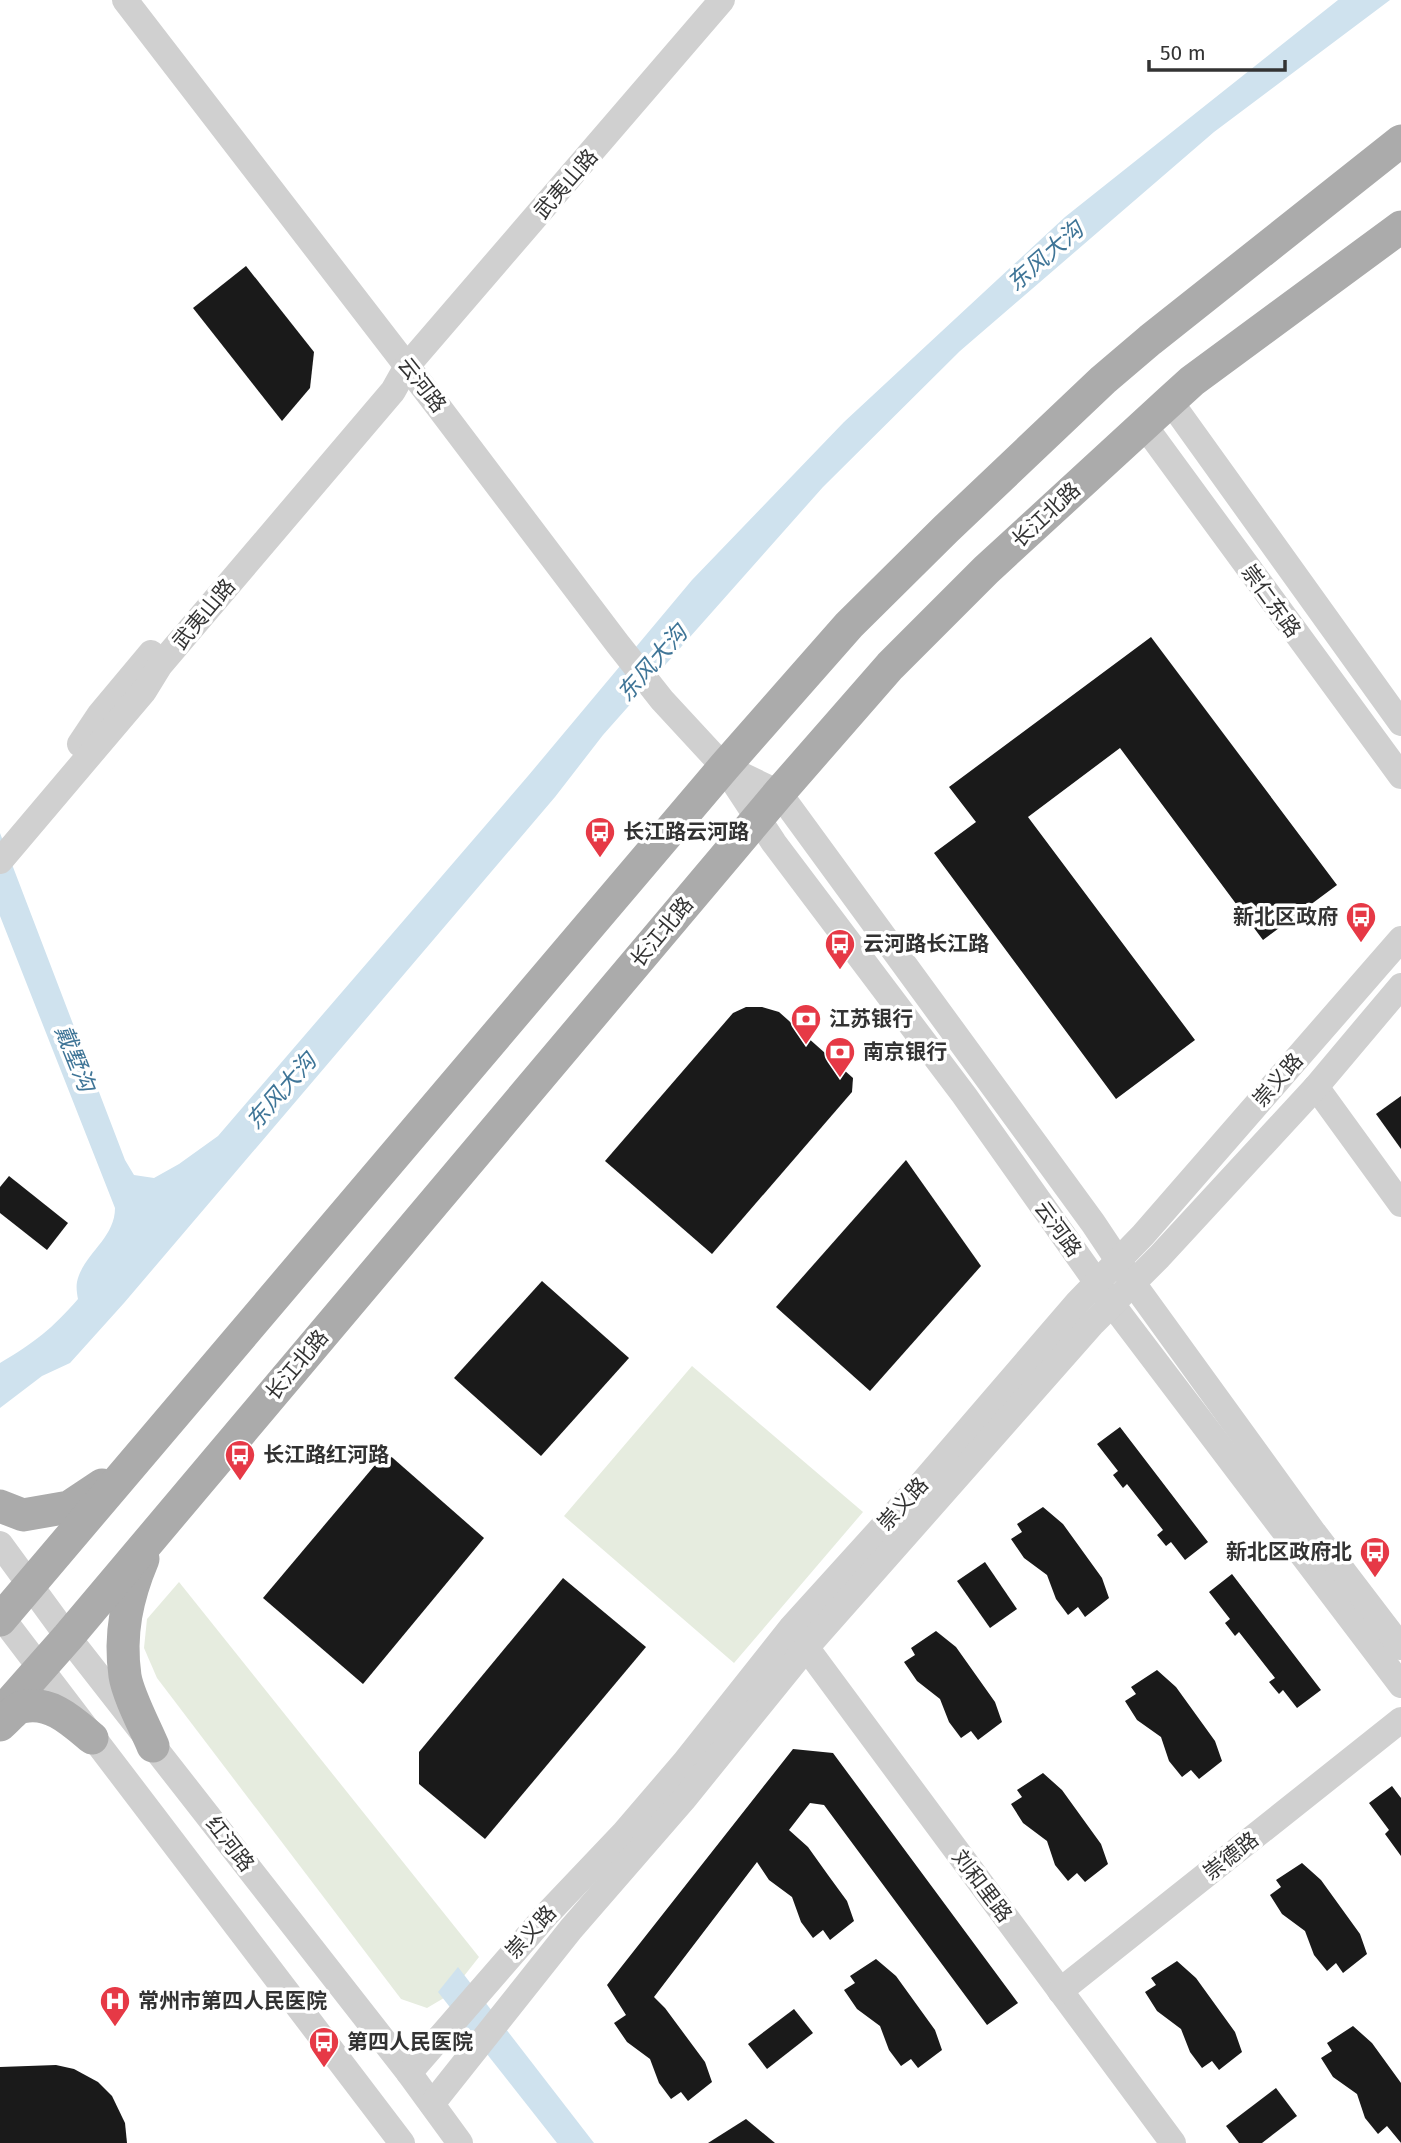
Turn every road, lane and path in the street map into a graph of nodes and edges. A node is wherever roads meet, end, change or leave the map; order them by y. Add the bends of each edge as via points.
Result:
1 (125, 0) edge
2 (722, 0) edge
3 (1401, 141) edge
4 (1401, 227) edge
5 (407, 366) junction
6 (1170, 401) junction
7 (1144, 425) junction
8 (1401, 723) edge
9 (724, 767) junction
10 (1401, 776) edge
11 (779, 793) junction
12 (758, 818) junction
13 (6, 845) edge
14 (1401, 939) edge
15 (1401, 986) edge
16 (1316, 1087) junction
17 (1401, 1204) edge
18 (1118, 1261) junction
19 (1133, 1283) junction
20 (1105, 1293) junction
21 (130, 1466) junction
22 (0, 1506) edge
23 (154, 1535) junction
24 (0, 1544) edge
25 (30, 1585) junction
26 (1, 1618) edge
27 (68, 1637) junction
28 (799, 1638) junction
29 (1401, 1647) edge
30 (39, 1668) junction
31 (1401, 1685) edge
32 (0, 1714) edge
33 (1401, 1720) edge
34 (0, 1725) edge
35 (92, 1738) junction
36 (153, 1746) junction
37 (1060, 1991) junction
38 (410, 2073) junction
39 (432, 2104) junction
40 (402, 2143) edge
41 (460, 2143) edge
42 (1172, 2143) edge

1 - 5 street, 云河路
2 - 5 street, 武夷山路
3 - 9 main road via 1103,380 849,625
4 - 6 main road, 长江北路
5 - 9 street, 云河路 via 662,700
5 - 13 street, 武夷山路 via 382,378 100,714
6 - 7 main road, 长江北路
6 - 8 street, 崇仁东路
7 - 10 street, 崇仁东路
7 - 11 main road, 长江北路 via 986,570 890,666
9 - 11 street, 云河路
9 - 12 street, 云河路
9 - 21 main road
11 - 12 main road, 长江北路
11 - 18 street, 云河路
12 - 20 street, 云河路
12 - 23 main road, 长江北路
14 - 18 street, 崇义路
15 - 16 street, 崇义路
16 - 17 street
16 - 19 street, 崇义路
18 - 19 street, 云河路
18 - 20 street, 崇义路
19 - 20 street, 崇义路
19 - 29 street, 云河路
20 - 28 street, 崇义路 via 1084,1333
20 - 31 street, 云河路
21 - 22 main road via 69,1507 23,1516
21 - 25 main road
23 - 27 main road, 长江北路
23 - 36 main road via 131,1588 123,1626 125,1678
24 - 25 street, 红河路
25 - 26 main road
25 - 27 street, 红河路
26 - 30 street
27 - 30 main road, 长江北路
27 - 36 street, 红河路
28 - 37 street, 刘和里路
28 - 38 street, 崇义路 via 548,1913
28 - 39 street, 崇义路 via 683,1800 571,1929
30 - 32 main road, 长江北路
30 - 35 street
33 - 37 street, 崇德路
34 - 35 main road via 20,1707 47,1707
35 - 40 street
36 - 38 street, 红河路
37 - 42 street, 刘和里路
38 - 39 street, 红河路
39 - 41 street, 红河路

